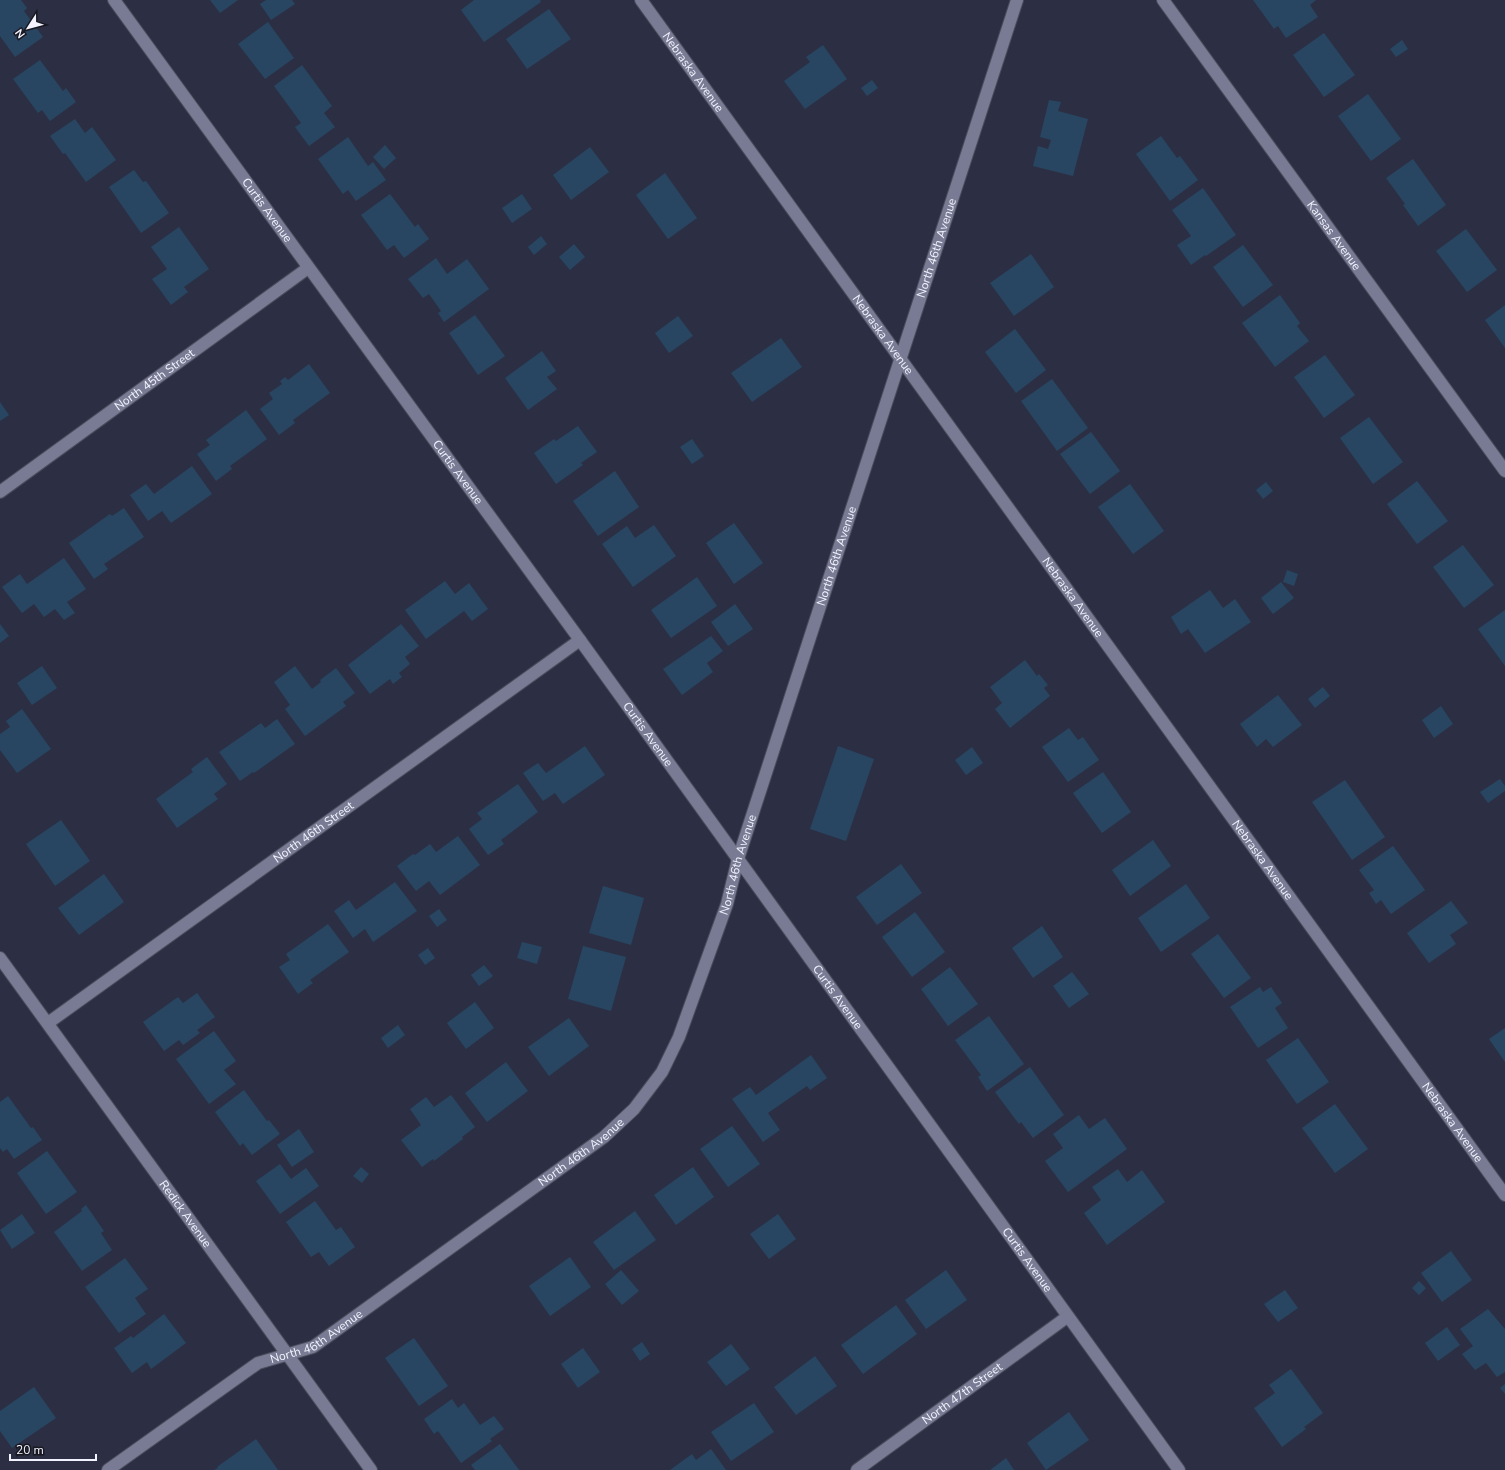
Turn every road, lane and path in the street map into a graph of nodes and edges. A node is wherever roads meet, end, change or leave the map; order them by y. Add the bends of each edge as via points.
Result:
1 (114, 0) edge
2 (641, 0) edge
3 (1017, 0) edge
4 (1163, 0) edge
5 (308, 268) junction
6 (901, 359) junction
7 (1505, 471) edge
8 (0, 492) edge
9 (580, 640) junction
10 (738, 859) junction
11 (0, 958) edge
12 (48, 1023) junction
13 (1505, 1195) edge
14 (1067, 1317) junction
15 (287, 1354) junction
16 (108, 1470) edge
17 (371, 1470) edge
18 (857, 1470) edge
19 (1179, 1470) edge

1 - 5 street, Curtis Avenue
2 - 6 street, Nebraska Avenue
3 - 6 street, North 46th Avenue
4 - 7 street, Kansas Avenue
5 - 8 street, North 45th Street
5 - 9 street, Curtis Avenue
6 - 10 street, North 46th Avenue
6 - 13 street, Nebraska Avenue
9 - 10 street, Curtis Avenue
9 - 12 street, North 46th Street
10 - 14 street, Curtis Avenue
10 - 15 street, North 46th Avenue via 727,904 679,1037 662,1072 634,1109 604,1136 313,1347
11 - 12 street, Redick Avenue
12 - 15 street, Redick Avenue
14 - 18 street, North 47th Street
14 - 19 street, Curtis Avenue
15 - 16 street, North 46th Avenue via 258,1363
15 - 17 street, Redick Avenue

